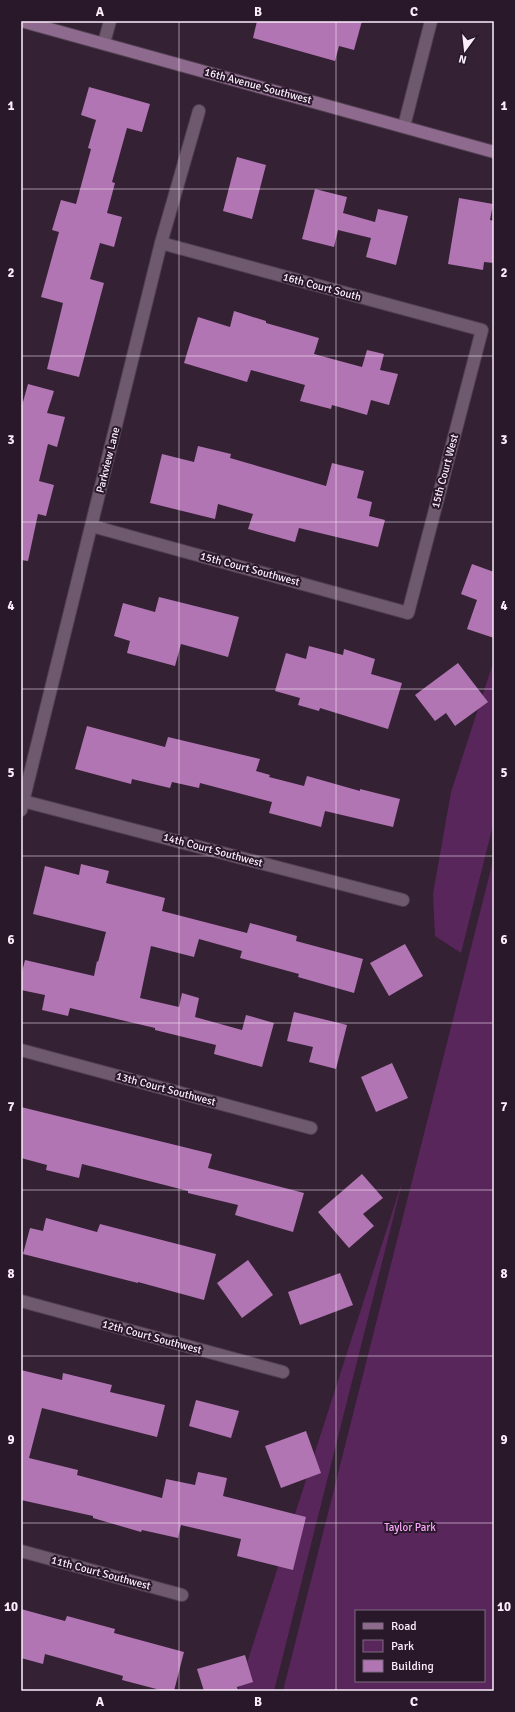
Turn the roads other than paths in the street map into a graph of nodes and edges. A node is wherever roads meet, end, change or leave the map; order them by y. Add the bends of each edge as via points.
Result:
1 (21, 21) edge
2 (110, 21) edge
3 (431, 21) edge
4 (104, 43) junction
5 (199, 111) dead end
6 (404, 126) junction
7 (494, 152) edge
8 (161, 243) junction
9 (482, 330) joint
10 (92, 526) junction
11 (408, 612) joint
12 (22, 805) edge
13 (404, 900) dead end
14 (21, 1050) edge
15 (311, 1128) dead end
16 (21, 1301) edge
17 (283, 1372) dead end
18 (21, 1551) edge
19 (182, 1595) dead end

1 - 4 street, 16th Avenue Southwest
2 - 4 street
3 - 6 street
4 - 6 street, 16th Avenue Southwest
5 - 8 street, Parkview Lane
6 - 7 street, 16th Avenue Southwest
8 - 9 street, 16th Court South
8 - 10 street, Parkview Lane
9 - 11 street, 15th Court West
10 - 11 street, 15th Court Southwest
10 - 12 street, Parkview Lane
12 - 13 street, 14th Court Southwest
14 - 15 street, 13th Court Southwest
16 - 17 street, 12th Court Southwest
18 - 19 street, 11th Court Southwest

